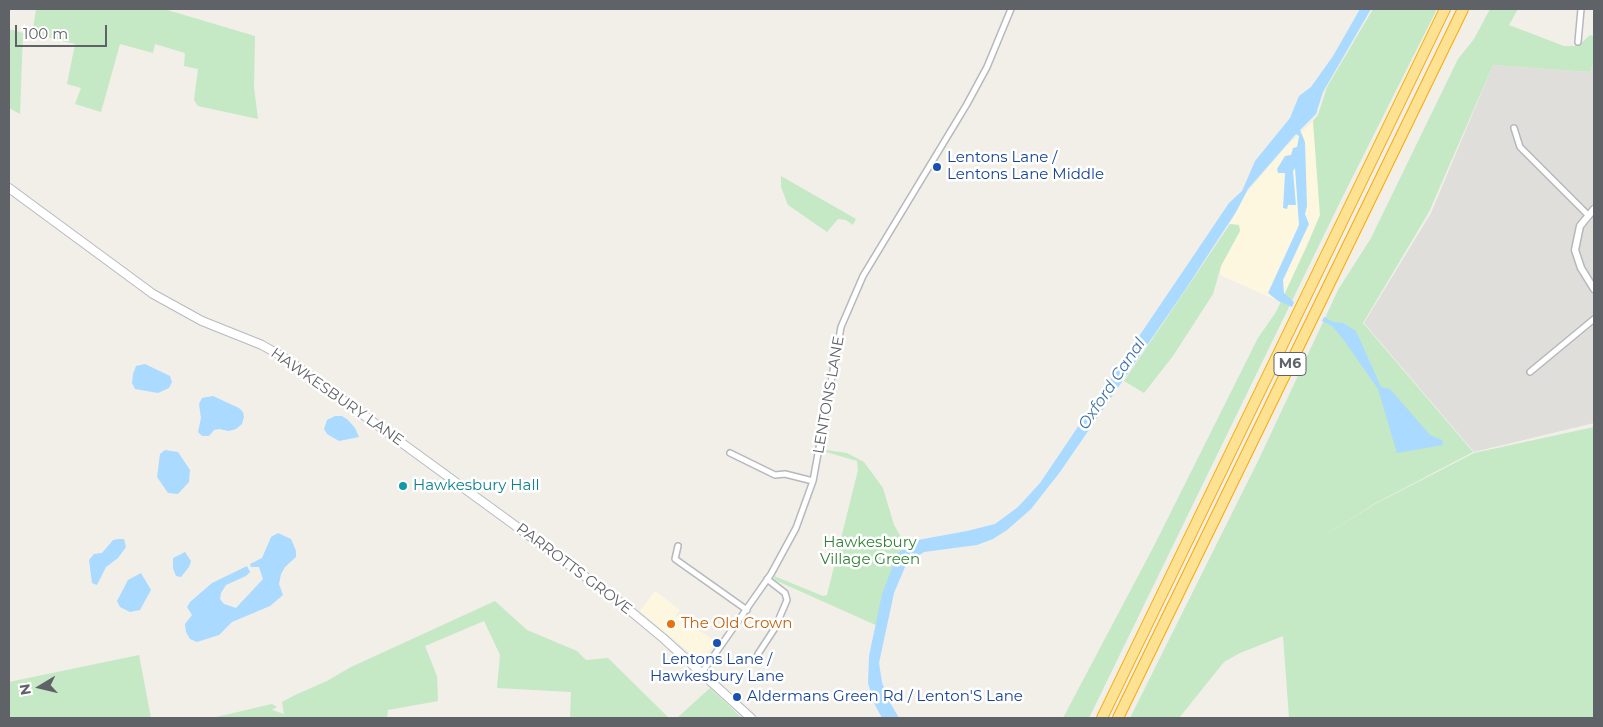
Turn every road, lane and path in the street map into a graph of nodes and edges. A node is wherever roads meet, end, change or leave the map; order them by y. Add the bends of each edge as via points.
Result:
1 (1011, 9) edge
2 (1445, 9) edge
3 (1463, 9) edge
4 (1581, 9) edge
5 (1578, 42) dead end
6 (1514, 128) dead end
7 (9, 188) edge
8 (1594, 209) edge
9 (1588, 215) junction
10 (1594, 289) edge
11 (1594, 319) edge
12 (1530, 372) dead end
13 (733, 452) dead end
14 (813, 481) junction
15 (484, 501) joint
16 (678, 546) dead end
17 (767, 579) junction
18 (747, 610) junction
19 (758, 654) dead end
20 (702, 674) junction
21 (751, 718) edge
22 (1102, 718) edge
23 (1118, 718) edge

1 - 14 street, LENTONS LANE via 987,67 863,276 841,327
2 - 22 highway, M6
3 - 23 highway, M6
4 - 5 street
6 - 9 street via 1520,146
7 - 15 main road, HAWKESBURY LANE via 153,294 202,321 262,345 288,360
8 - 9 street
9 - 10 street via 1577,234 1575,250
11 - 12 street
13 - 14 street via 776,474
14 - 17 street, LENTONS LANE via 796,528
15 - 20 main road, PARROTTS GROVE via 616,598
16 - 18 street via 675,560
17 - 18 street, LENTONS LANE
17 - 19 street via 785,593 787,600 775,628
18 - 20 street, LENTONS LANE
20 - 21 main road, PARROTTS GROVE

